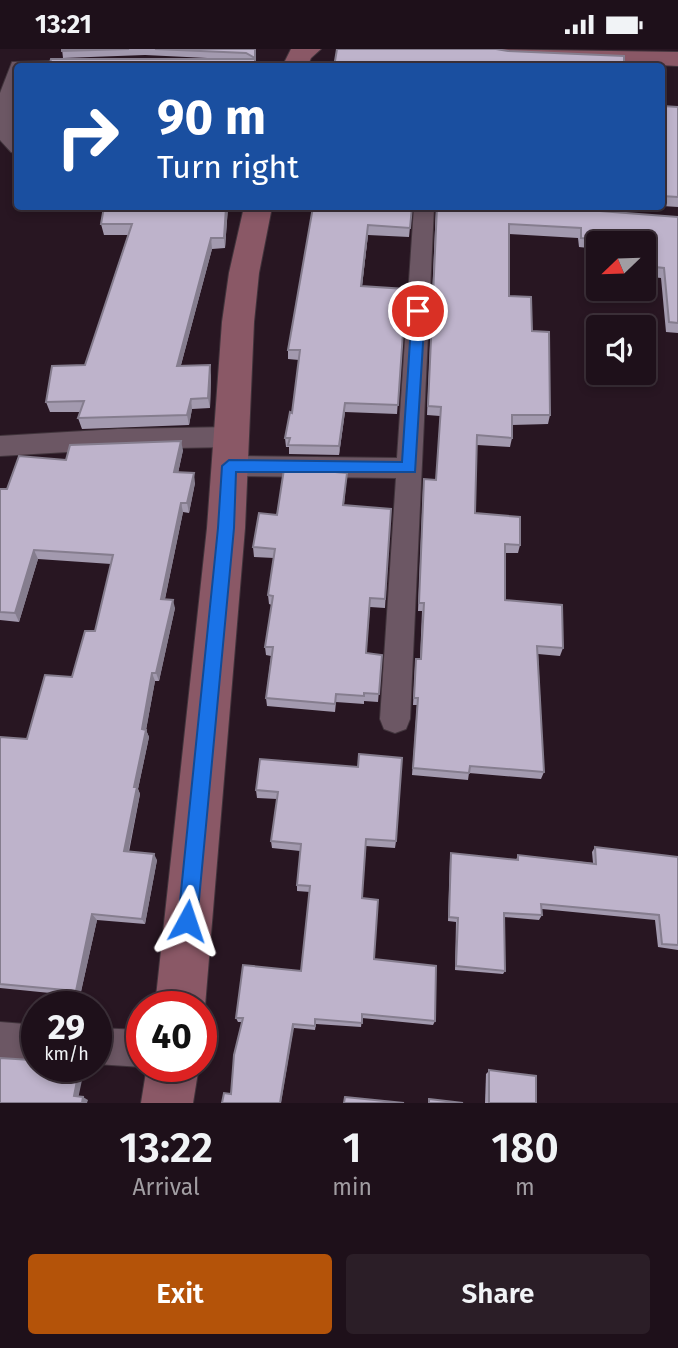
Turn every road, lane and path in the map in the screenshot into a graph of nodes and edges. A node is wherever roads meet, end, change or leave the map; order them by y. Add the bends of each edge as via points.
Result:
1 (309, 49) edge
2 (485, 49) edge
3 (677, 62) edge
4 (296, 63) edge
5 (14, 79) edge
6 (14, 144) edge
7 (257, 210) edge
8 (424, 210) edge
9 (588, 210) edge
10 (615, 212) edge
11 (0, 446) edge
12 (230, 451) junction
13 (409, 468) junction
14 (395, 719) dead end
15 (181, 991) edge
16 (0, 1040) edge
17 (21, 1041) edge
18 (170, 1082) edge
19 (167, 1103) edge

1 - 4 street via 300,53
2 - 3 street
5 - 6 street via 2,114 2,131
7 - 12 street via 238,322
8 - 13 street
9 - 10 street
11 - 12 street via 118,439
12 - 13 street
12 - 15 street
13 - 14 street
16 - 17 street
18 - 19 street

